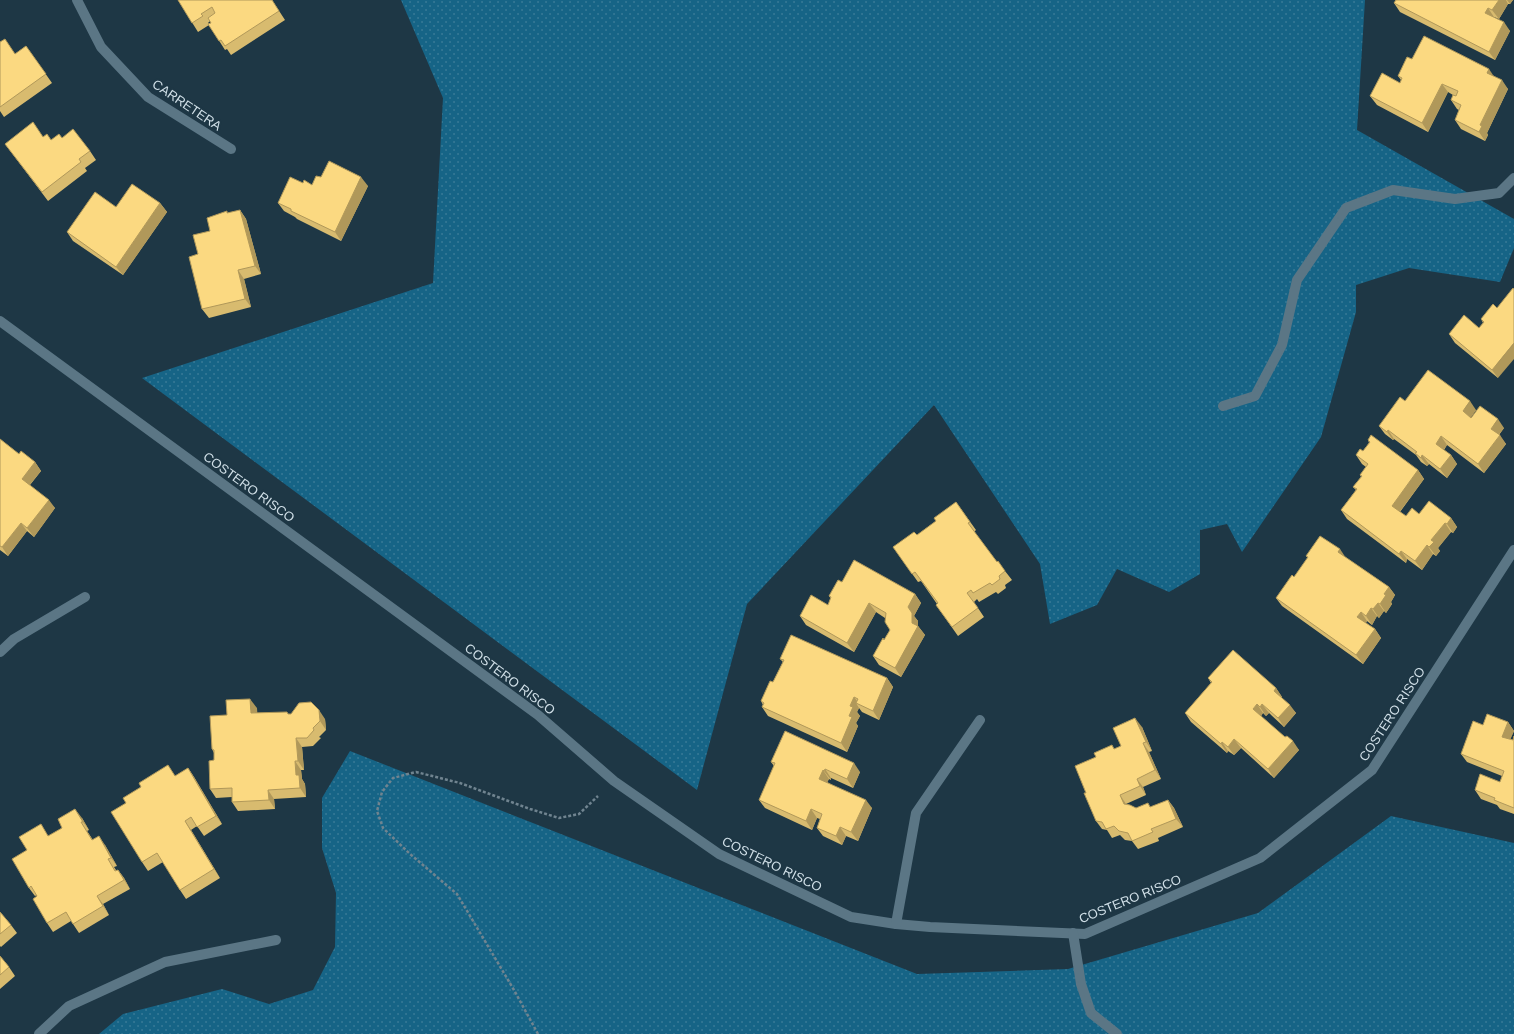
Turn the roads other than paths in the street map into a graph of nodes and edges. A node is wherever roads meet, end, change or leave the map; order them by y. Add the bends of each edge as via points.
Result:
1 (77, 0) edge
2 (231, 149) dead end
3 (1514, 178) edge
4 (0, 321) edge
5 (1223, 406) dead end
6 (1514, 550) edge
7 (85, 597) dead end
8 (0, 652) edge
9 (980, 720) dead end
10 (896, 924) junction
11 (1074, 934) junction
12 (276, 940) dead end
13 (39, 1034) edge
14 (1117, 1034) edge

1 - 2 street, CARRETERA via 101,47 148,97
3 - 5 street via 1499,193 1455,199 1393,190 1346,208 1297,280 1282,345 1255,396
4 - 10 street, COSTERO RISCO via 538,715 614,781 719,854 852,917
6 - 11 street, COSTERO RISCO via 1372,770 1260,858 1085,934
7 - 8 street via 14,639
9 - 10 street via 916,814
10 - 11 street, COSTERO RISCO
11 - 14 street via 1081,984 1091,1013
12 - 13 street via 165,962 69,1006

